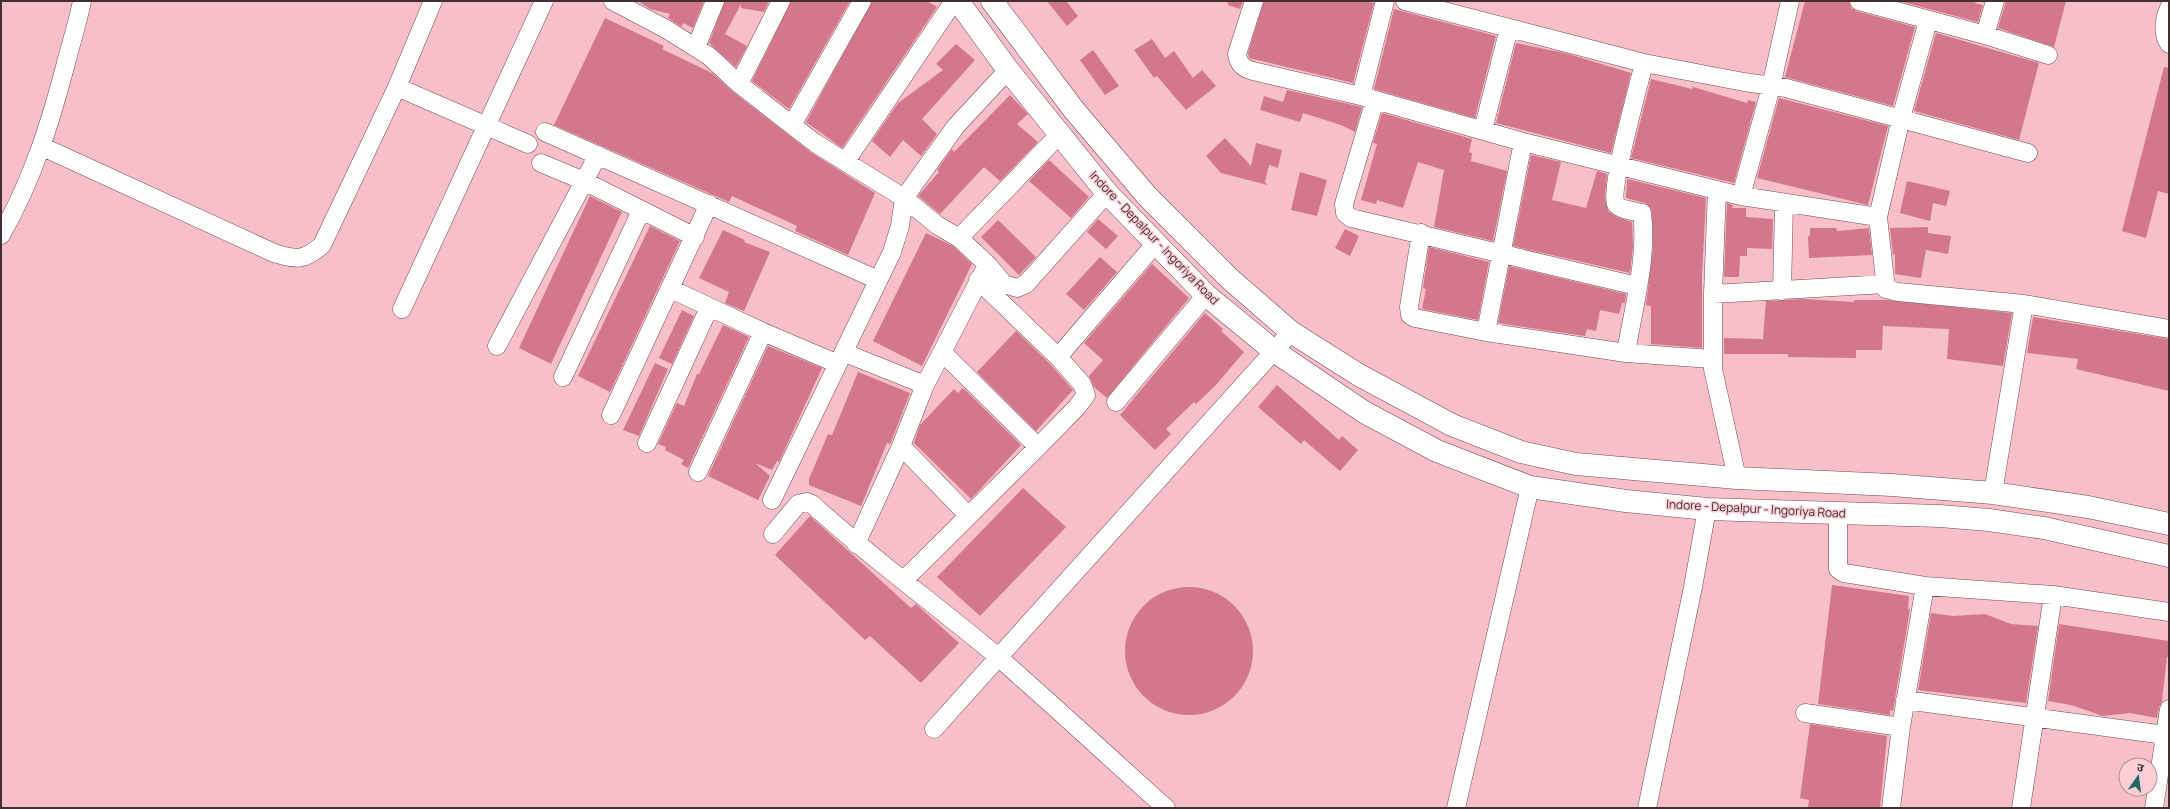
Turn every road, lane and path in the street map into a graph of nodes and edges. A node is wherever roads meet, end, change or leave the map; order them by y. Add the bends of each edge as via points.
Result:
1 (82, 1) edge
2 (433, 1) edge
3 (544, 1) edge
4 (613, 1) edge
5 (715, 1) edge
6 (781, 1) edge
7 (862, 1) edge
8 (954, 1) edge
9 (958, 1) edge
10 (992, 1) edge
11 (1254, 1) edge
12 (1385, 1) edge
13 (1405, 1) edge
14 (1790, 1) edge
15 (1859, 1) edge
16 (1995, 1) edge
17 (2169, 8) edge
18 (1928, 21) junction
19 (1509, 28) junction
20 (1985, 35) junction
21 (2169, 44) edge
22 (696, 47) junction
23 (2048, 55) dead end
24 (1644, 63) junction
25 (1008, 70) junction
26 (739, 84) junction
27 (397, 87) junction
28 (1770, 87) junction
29 (1368, 98) junction
30 (1901, 118) junction
31 (792, 125) junction
32 (486, 128) junction
33 (1483, 130) junction
34 (545, 132) dead end
35 (1059, 135) junction
36 (1523, 142) junction
37 (528, 144) dead end
38 (43, 146) junction
39 (2028, 153) dead end
40 (598, 155) junction
41 (846, 161) junction
42 (540, 163) dead end
43 (1619, 165) junction
44 (584, 182) junction
45 (1717, 190) junction
46 (1107, 193) junction
47 (1741, 196) junction
48 (904, 198) junction
49 (709, 204) junction
50 (1784, 204) junction
51 (641, 211) junction
52 (1878, 218) junction
53 (1421, 233) junction
54 (1, 235) edge
55 (694, 237) junction
56 (958, 238) junction
57 (1156, 243) junction
58 (1502, 253) junction
59 (988, 265) junction
60 (878, 280) junction
61 (978, 280) junction
62 (1886, 284) junction
63 (1637, 286) junction
64 (671, 289) junction
65 (1782, 291) junction
66 (1712, 294) junction
67 (1206, 296) junction
68 (2024, 304) junction
69 (402, 308) dead end
70 (709, 308) junction
71 (2169, 329) edge
72 (762, 332) junction
73 (1292, 332) junction
74 (1486, 332) junction
75 (497, 346) dead end
76 (1274, 351) junction
77 (942, 352) junction
78 (1626, 353) junction
79 (1058, 357) junction
80 (841, 358) junction
81 (1712, 359) junction
82 (563, 377) dead end
83 (925, 385) junction
84 (1116, 402) dead end
85 (611, 415) dead end
86 (647, 443) dead end
87 (900, 446) junction
88 (1038, 447) junction
89 (698, 472) dead end
90 (1737, 478) junction
91 (1530, 486) junction
92 (1994, 492) junction
93 (772, 500) dead end
94 (1707, 509) junction
95 (1838, 512) junction
96 (968, 515) junction
97 (2169, 524) edge
98 (773, 534) dead end
99 (856, 544) junction
100 (2169, 556) edge
101 (904, 580) junction
102 (1925, 586) junction
103 (2053, 595) junction
104 (2169, 612) edge
105 (997, 657) junction
106 (1905, 700) junction
107 (2169, 709) edge
108 (1805, 713) dead end
109 (2034, 716) junction
110 (1901, 727) junction
111 (934, 729) dead end
112 (2165, 735) junction
113 (2165, 763) edge
114 (1166, 808) edge
115 (1456, 808) edge
116 (1647, 808) edge
117 (1891, 808) edge
118 (2021, 808) edge
119 (2154, 808) edge

1 - 38 street
2 - 27 street
3 - 32 street
4 - 22 street
5 - 22 street
6 - 26 street
7 - 31 street
8 - 41 street
9 - 25 main road, Indore - Depalpur - Ingoriya Road
10 - 73 main road, Indore - Depalpur - Ingoriya Road via 1074,110 1147,196 1230,279
11 - 29 street via 1237,54 1244,68
12 - 29 street
13 - 19 street
14 - 28 street
15 - 18 street
16 - 20 street
17 - 21 street via 2165,17 2164,37
18 - 20 street
18 - 30 street
19 - 24 street
19 - 33 street
20 - 23 street
22 - 26 street
24 - 28 street
24 - 43 street
25 - 35 main road, Indore - Depalpur - Ingoriya Road
25 - 48 street via 956,126
26 - 31 street
27 - 32 street
27 - 38 street via 322,245 310,256 290,259 274,253
28 - 30 street via 1786,88
28 - 47 street
29 - 33 street
29 - 53 street via 1344,204 1345,213 1351,218
30 - 39 street
30 - 52 street
31 - 41 street via 815,143
32 - 37 street
32 - 69 street
33 - 36 street
34 - 40 street
35 - 46 main road, Indore - Depalpur - Ingoriya Road
35 - 56 street
36 - 43 street
36 - 58 street
38 - 54 street via 26,187
40 - 44 street
40 - 49 street
41 - 48 street
42 - 44 street
43 - 45 street
43 - 63 street via 1614,199 1617,205 1642,212 1644,230
44 - 51 street
44 - 75 street
45 - 47 street
45 - 66 street
46 - 57 main road, Indore - Depalpur - Ingoriya Road
46 - 59 street via 1026,284 1017,288 1004,284
47 - 50 street
48 - 56 street via 937,225
48 - 60 street via 900,226 892,252
49 - 55 street
49 - 60 street
50 - 52 street
50 - 65 street
51 - 55 street
51 - 82 street
52 - 62 street
53 - 58 street
53 - 74 street via 1409,307 1410,315
55 - 64 street
56 - 59 street
57 - 67 main road, Indore - Depalpur - Ingoriya Road
57 - 79 street
58 - 63 street
58 - 74 street
59 - 61 street
60 - 80 street
61 - 77 street
61 - 79 street
62 - 65 street
62 - 68 street via 1886,289 1898,292
63 - 78 street
64 - 70 street
64 - 85 street
65 - 66 street
66 - 81 street
67 - 76 main road, Indore - Depalpur - Ingoriya Road
67 - 84 street
68 - 71 street
68 - 92 street
70 - 72 street
70 - 86 street
72 - 80 street
72 - 89 street
73 - 76 street
73 - 90 main road, Indore - Depalpur - Ingoriya Road via 1359,375 1452,425 1521,452 1576,464
74 - 78 street
76 - 91 main road, Indore - Depalpur - Ingoriya Road via 1364,412 1430,448
76 - 105 street
77 - 83 street
77 - 88 street
78 - 81 street
79 - 88 street via 1082,384 1086,395
80 - 83 street
80 - 93 street
81 - 90 street
83 - 87 street
87 - 96 street
87 - 99 street
88 - 96 street
90 - 92 main road, Indore - Depalpur - Ingoriya Road
91 - 94 main road, Indore - Depalpur - Ingoriya Road via 1626,501
91 - 115 street
92 - 97 main road, Indore - Depalpur - Ingoriya Road via 2088,507
94 - 95 main road, Indore - Depalpur - Ingoriya Road
94 - 116 street
95 - 100 main road, Indore - Depalpur - Ingoriya Road via 1989,520 2044,528
95 - 102 street via 1838,569 1859,576
96 - 101 street
98 - 99 street via 798,504 807,502
99 - 101 street
101 - 105 street
102 - 103 street
102 - 106 street
103 - 104 street
103 - 109 street
105 - 111 street
105 - 114 street
106 - 109 street
106 - 110 street
107 - 112 street
108 - 110 street
109 - 112 street
109 - 118 street
110 - 117 street
112 - 113 street
113 - 119 street

